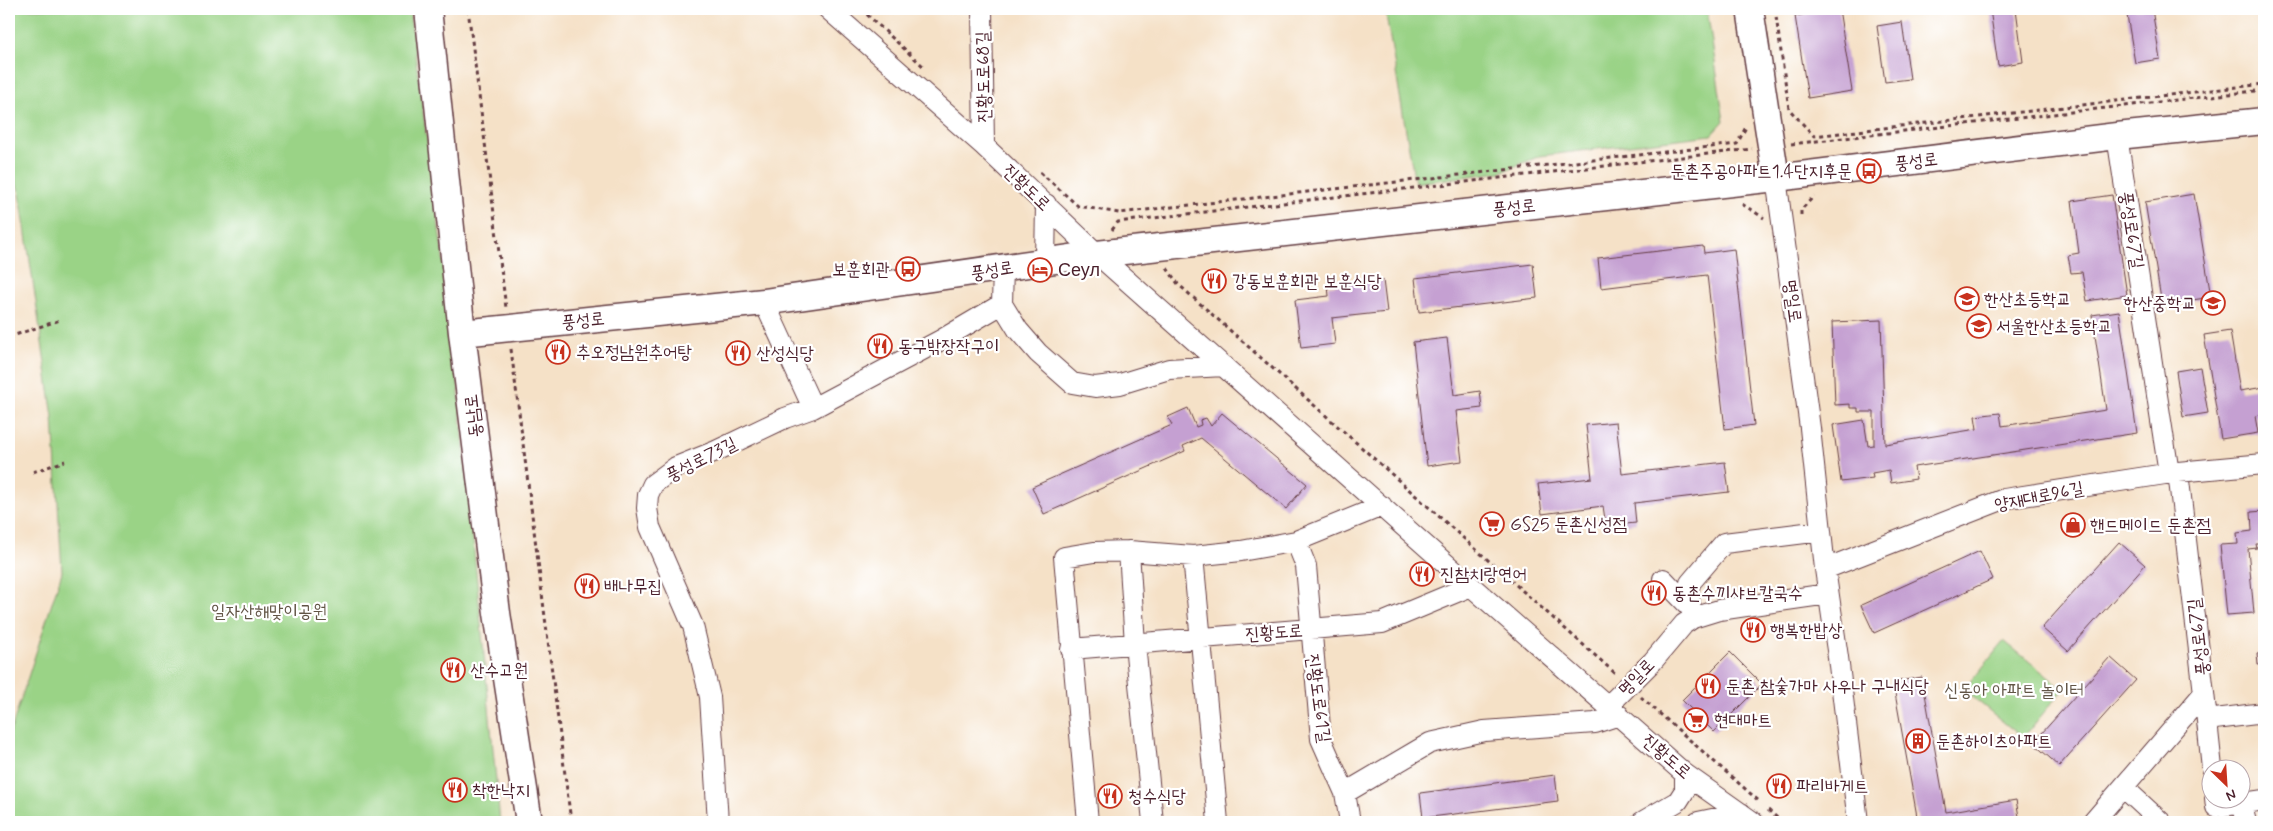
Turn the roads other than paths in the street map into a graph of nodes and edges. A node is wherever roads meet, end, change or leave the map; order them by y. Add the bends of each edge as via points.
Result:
1 (428, 9) edge
2 (828, 9) edge
3 (982, 9) edge
4 (1750, 9) edge
5 (2264, 121) edge
6 (2117, 136) junction
7 (984, 146) junction
8 (1776, 178) junction
9 (1046, 204) junction
10 (1096, 254) junction
11 (1045, 262) junction
12 (1003, 268) junction
13 (764, 302) junction
14 (1002, 304) junction
15 (462, 333) junction
16 (1224, 366) junction
17 (813, 408) junction
18 (2264, 464) edge
19 (2174, 472) junction
20 (1382, 506) junction
21 (1821, 531) junction
22 (1296, 541) junction
23 (1129, 551) junction
24 (1193, 556) junction
25 (1825, 569) junction
26 (1663, 579) dead end
27 (1471, 586) junction
28 (1828, 594) junction
29 (1692, 612) junction
30 (1311, 630) junction
31 (1202, 638) junction
32 (1135, 644) junction
33 (1071, 650) junction
34 (2204, 693) junction
35 (1614, 710) junction
36 (2264, 713) edge
37 (2207, 720) junction
38 (2211, 758) edge
39 (1685, 774) junction
40 (2122, 788) junction
41 (1345, 793) junction
42 (2264, 800) edge
43 (2220, 808) edge
44 (2243, 813) edge
45 (1754, 815) edge
46 (529, 822) edge
47 (718, 822) edge
48 (1088, 822) edge
49 (1153, 822) edge
50 (1218, 822) edge
51 (1350, 822) edge
52 (1642, 822) edge
53 (1705, 822) edge
54 (1858, 822) edge
55 (2093, 822) edge
56 (2161, 822) edge

1 - 15 main road, 동남로
2 - 7 street, 진황도로
3 - 7 street, 진황도로68길
4 - 8 main road, 명일로
5 - 6 main road, 풍성로
6 - 8 main road, 풍성로
6 - 19 street, 풍성로67길
7 - 9 street, 진황도로
8 - 10 main road, 풍성로
8 - 21 street, 명일로
9 - 10 street, 진황도로
9 - 11 street
10 - 11 main road, 풍성로
10 - 16 street, 진황도로
11 - 12 main road, 풍성로
12 - 13 main road, 풍성로
12 - 14 street
13 - 15 main road, 풍성로
13 - 17 street
14 - 16 street via 1033,347 1072,383 1095,386 1120,384 1169,369
14 - 17 street, 풍성로73길 via 942,340
15 - 46 main road, 동남로 via 496,614
16 - 20 street, 진황도로
17 - 47 street, 풍성로73길 via 676,468 653,484 648,496 650,527 693,626 710,697
18 - 19 street, 양재대로96길
19 - 25 street, 양재대로96길 via 2004,499
19 - 34 street, 풍성로67길
20 - 22 street
20 - 27 street, 진황도로
21 - 25 street, 명일로
21 - 29 street via 1724,543 1690,583 1688,594
22 - 24 street
22 - 30 street, 진황도로61길 via 1306,566
23 - 24 street
23 - 32 street
23 - 33 street via 1064,557
24 - 31 street
25 - 28 street, 명일로
26 - 29 street
27 - 30 street, 진황도로 via 1382,623
27 - 35 street, 진황도로
28 - 29 street, 명일로
28 - 54 street, 명일로
29 - 35 street, 명일로 via 1628,685
30 - 31 street, 진황도로
30 - 41 street, 진황도로61길 via 1321,739
31 - 32 street, 진황도로
31 - 50 street
32 - 33 street, 진황도로
32 - 49 street
33 - 48 street
34 - 37 street
34 - 40 street, 풍성로67길
35 - 39 street, 진황도로
35 - 41 street via 1595,724 1484,731 1430,743
36 - 37 street
37 - 38 street
39 - 45 street, 진황도로
39 - 52 street via 1684,790 1678,801
40 - 55 street, 풍성로67길
40 - 56 street
41 - 51 street, 진황도로61길
42 - 44 street
43 - 44 street
45 - 53 street

